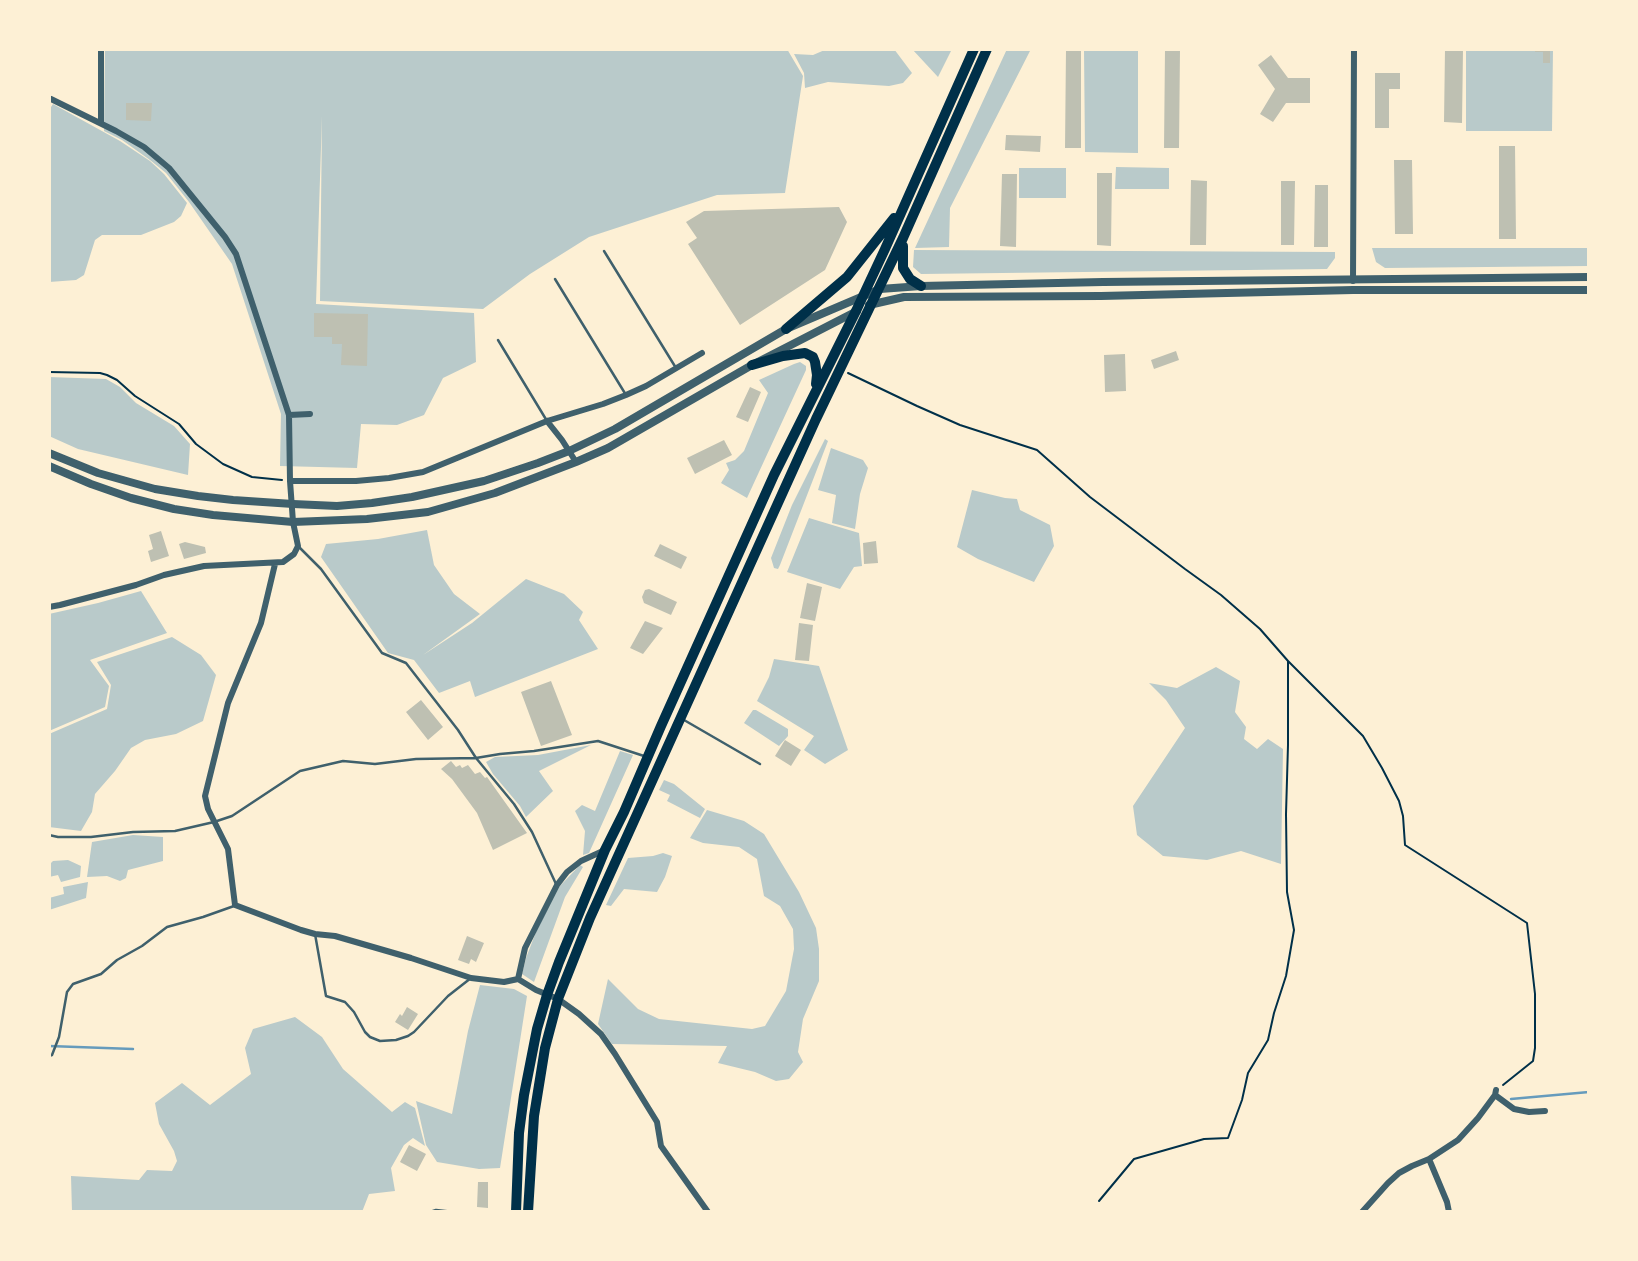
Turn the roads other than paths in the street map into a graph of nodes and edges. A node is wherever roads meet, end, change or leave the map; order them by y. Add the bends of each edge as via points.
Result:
1 (101, 49) edge
2 (974, 49) edge
3 (987, 49) edge
4 (1354, 49) edge
5 (51, 99) edge
6 (101, 123) junction
7 (905, 203) junction
8 (903, 238) junction
9 (604, 251) dead end
10 (1589, 277) edge
11 (555, 279) dead end
12 (1353, 279) junction
13 (920, 286) junction
14 (880, 289) junction
15 (1353, 290) junction
16 (1589, 290) edge
17 (863, 296) junction
18 (873, 303) junction
19 (856, 311) junction
20 (786, 329) junction
21 (498, 340) dead end
22 (702, 353) dead end
23 (752, 365) junction
24 (676, 368) junction
25 (815, 391) junction
26 (626, 395) junction
27 (310, 414) dead end
28 (289, 415) junction
29 (547, 421) junction
30 (569, 451) junction
31 (49, 453) edge
32 (576, 462) junction
33 (49, 466) edge
34 (290, 481) junction
35 (293, 504) junction
36 (293, 522) junction
37 (298, 546) junction
38 (275, 564) junction
39 (49, 607) edge
40 (681, 719) junction
41 (476, 758) junction
42 (647, 758) junction
43 (760, 764) dead end
44 (214, 822) junction
45 (49, 835) edge
46 (605, 850) junction
47 (557, 885) junction
48 (235, 905) junction
49 (315, 934) junction
50 (471, 978) junction
51 (518, 979) junction
52 (547, 995) junction
53 (558, 999) junction
54 (50, 1056) edge
55 (1545, 1111) dead end
56 (1429, 1159) junction
57 (430, 1212) edge
58 (453, 1212) edge
59 (516, 1212) edge
60 (528, 1212) edge
61 (708, 1212) edge
62 (1362, 1212) edge
63 (1449, 1212) edge

1 - 6 street
2 - 7 main road
3 - 8 main road
4 - 12 street
5 - 6 street
6 - 28 street via 144,147 169,168 236,254
7 - 17 main road
7 - 20 main road via 847,277
8 - 13 main road via 902,268
8 - 14 main road
9 - 24 lane
10 - 12 street
11 - 26 lane
12 - 13 street
12 - 15 street
13 - 14 street
14 - 17 street
14 - 18 main road
15 - 16 street
15 - 18 street via 904,297
17 - 18 street
17 - 19 main road
17 - 20 street
18 - 19 street
18 - 40 main road
19 - 23 street
19 - 25 main road
20 - 30 street
21 - 29 lane
22 - 24 street
23 - 25 main road via 799,353 809,355 816,368
23 - 32 street
24 - 26 street
25 - 42 main road
26 - 29 street
27 - 28 street
28 - 34 street
29 - 30 street
29 - 34 street via 423,472 356,481
30 - 32 street
30 - 35 street via 503,475 412,497 337,506
31 - 35 street via 155,489
32 - 36 street via 428,512
33 - 36 street via 131,498 174,509
34 - 35 street
35 - 36 street
36 - 37 street
37 - 38 street via 289,559
37 - 41 lane via 321,569 383,653 406,663
38 - 39 street via 204,566
38 - 44 street via 261,623 228,704 205,796
40 - 43 lane
40 - 53 main road
41 - 42 lane via 598,741
41 - 44 lane via 375,764 343,761 300,771 232,816
41 - 47 lane via 526,822
42 - 46 main road
44 - 45 lane via 175,831
44 - 48 street via 228,849
46 - 47 street via 581,861
46 - 52 main road
47 - 51 street via 525,948
48 - 49 street
48 - 54 lane via 167,927 101,974 73,984
49 - 50 street via 348,939
49 - 50 lane via 326,996 345,1002 376,1040 408,1036
50 - 51 street
51 - 52 street
52 - 53 street
52 - 59 main road via 524,1095
53 - 60 main road via 534,1116
53 - 61 street via 601,1034 657,1122 661,1146
55 - 56 street via 1514,1109 1496,1093 1458,1140
56 - 62 street via 1399,1173
56 - 63 street
57 - 58 lane

